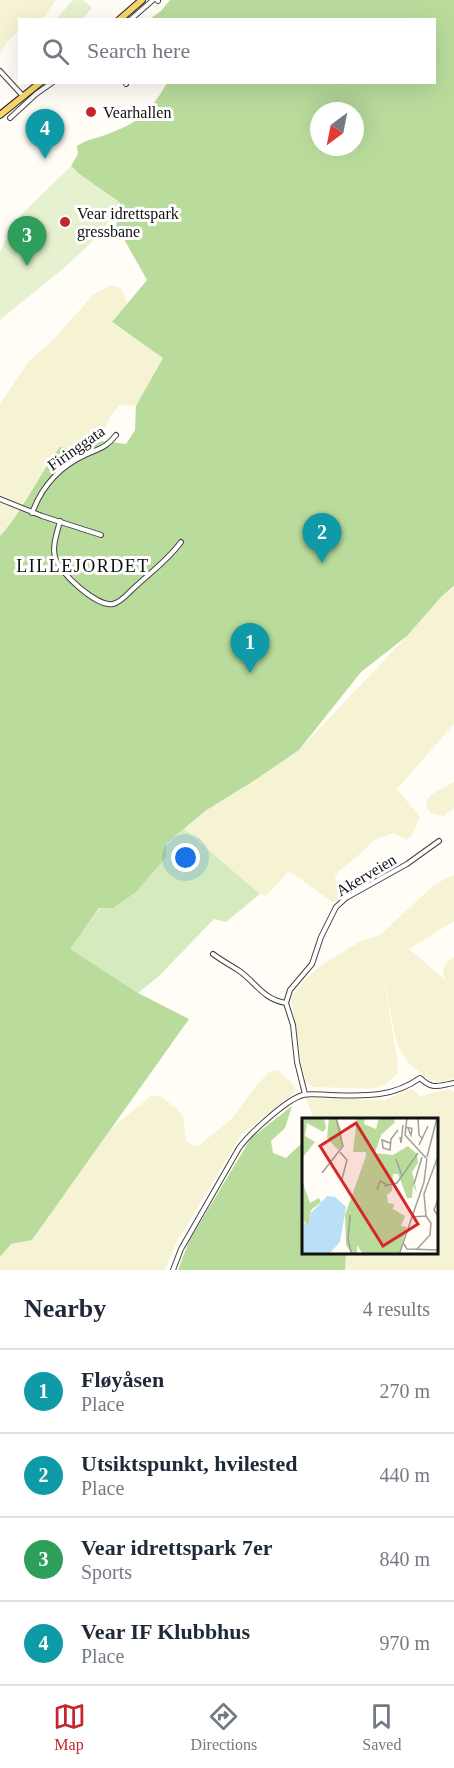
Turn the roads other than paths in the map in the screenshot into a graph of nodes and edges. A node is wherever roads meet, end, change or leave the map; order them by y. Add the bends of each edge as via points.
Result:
1 (142, 0) edge
2 (156, 0) edge
3 (120, 18) edge
4 (133, 18) edge
5 (0, 71) edge
6 (38, 84) edge
7 (50, 84) edge
8 (23, 96) junction
9 (0, 115) edge
10 (10, 118) dead end
11 (117, 435) dead end
12 (0, 499) edge
13 (32, 513) junction
14 (60, 521) junction
15 (100, 535) dead end
16 (181, 542) dead end
17 (439, 841) dead end
18 (213, 954) dead end
19 (286, 1003) junction
20 (454, 1083) edge
21 (305, 1094) junction
22 (173, 1270) edge

1 - 3 main road
2 - 4 street
5 - 8 street
6 - 8 main road
7 - 10 street
8 - 9 main road
11 - 13 street, Firinggata via 104,448 60,471 41,491
12 - 13 street
13 - 14 street
14 - 15 street
14 - 16 street via 54,548 58,565 70,580 106,604 123,598 169,558
17 - 19 street, Akerveien via 336,907 312,964 290,990
18 - 19 street via 266,995
19 - 21 street
20 - 21 street via 433,1086 420,1078 402,1090 378,1095
21 - 22 street via 245,1139 181,1249

